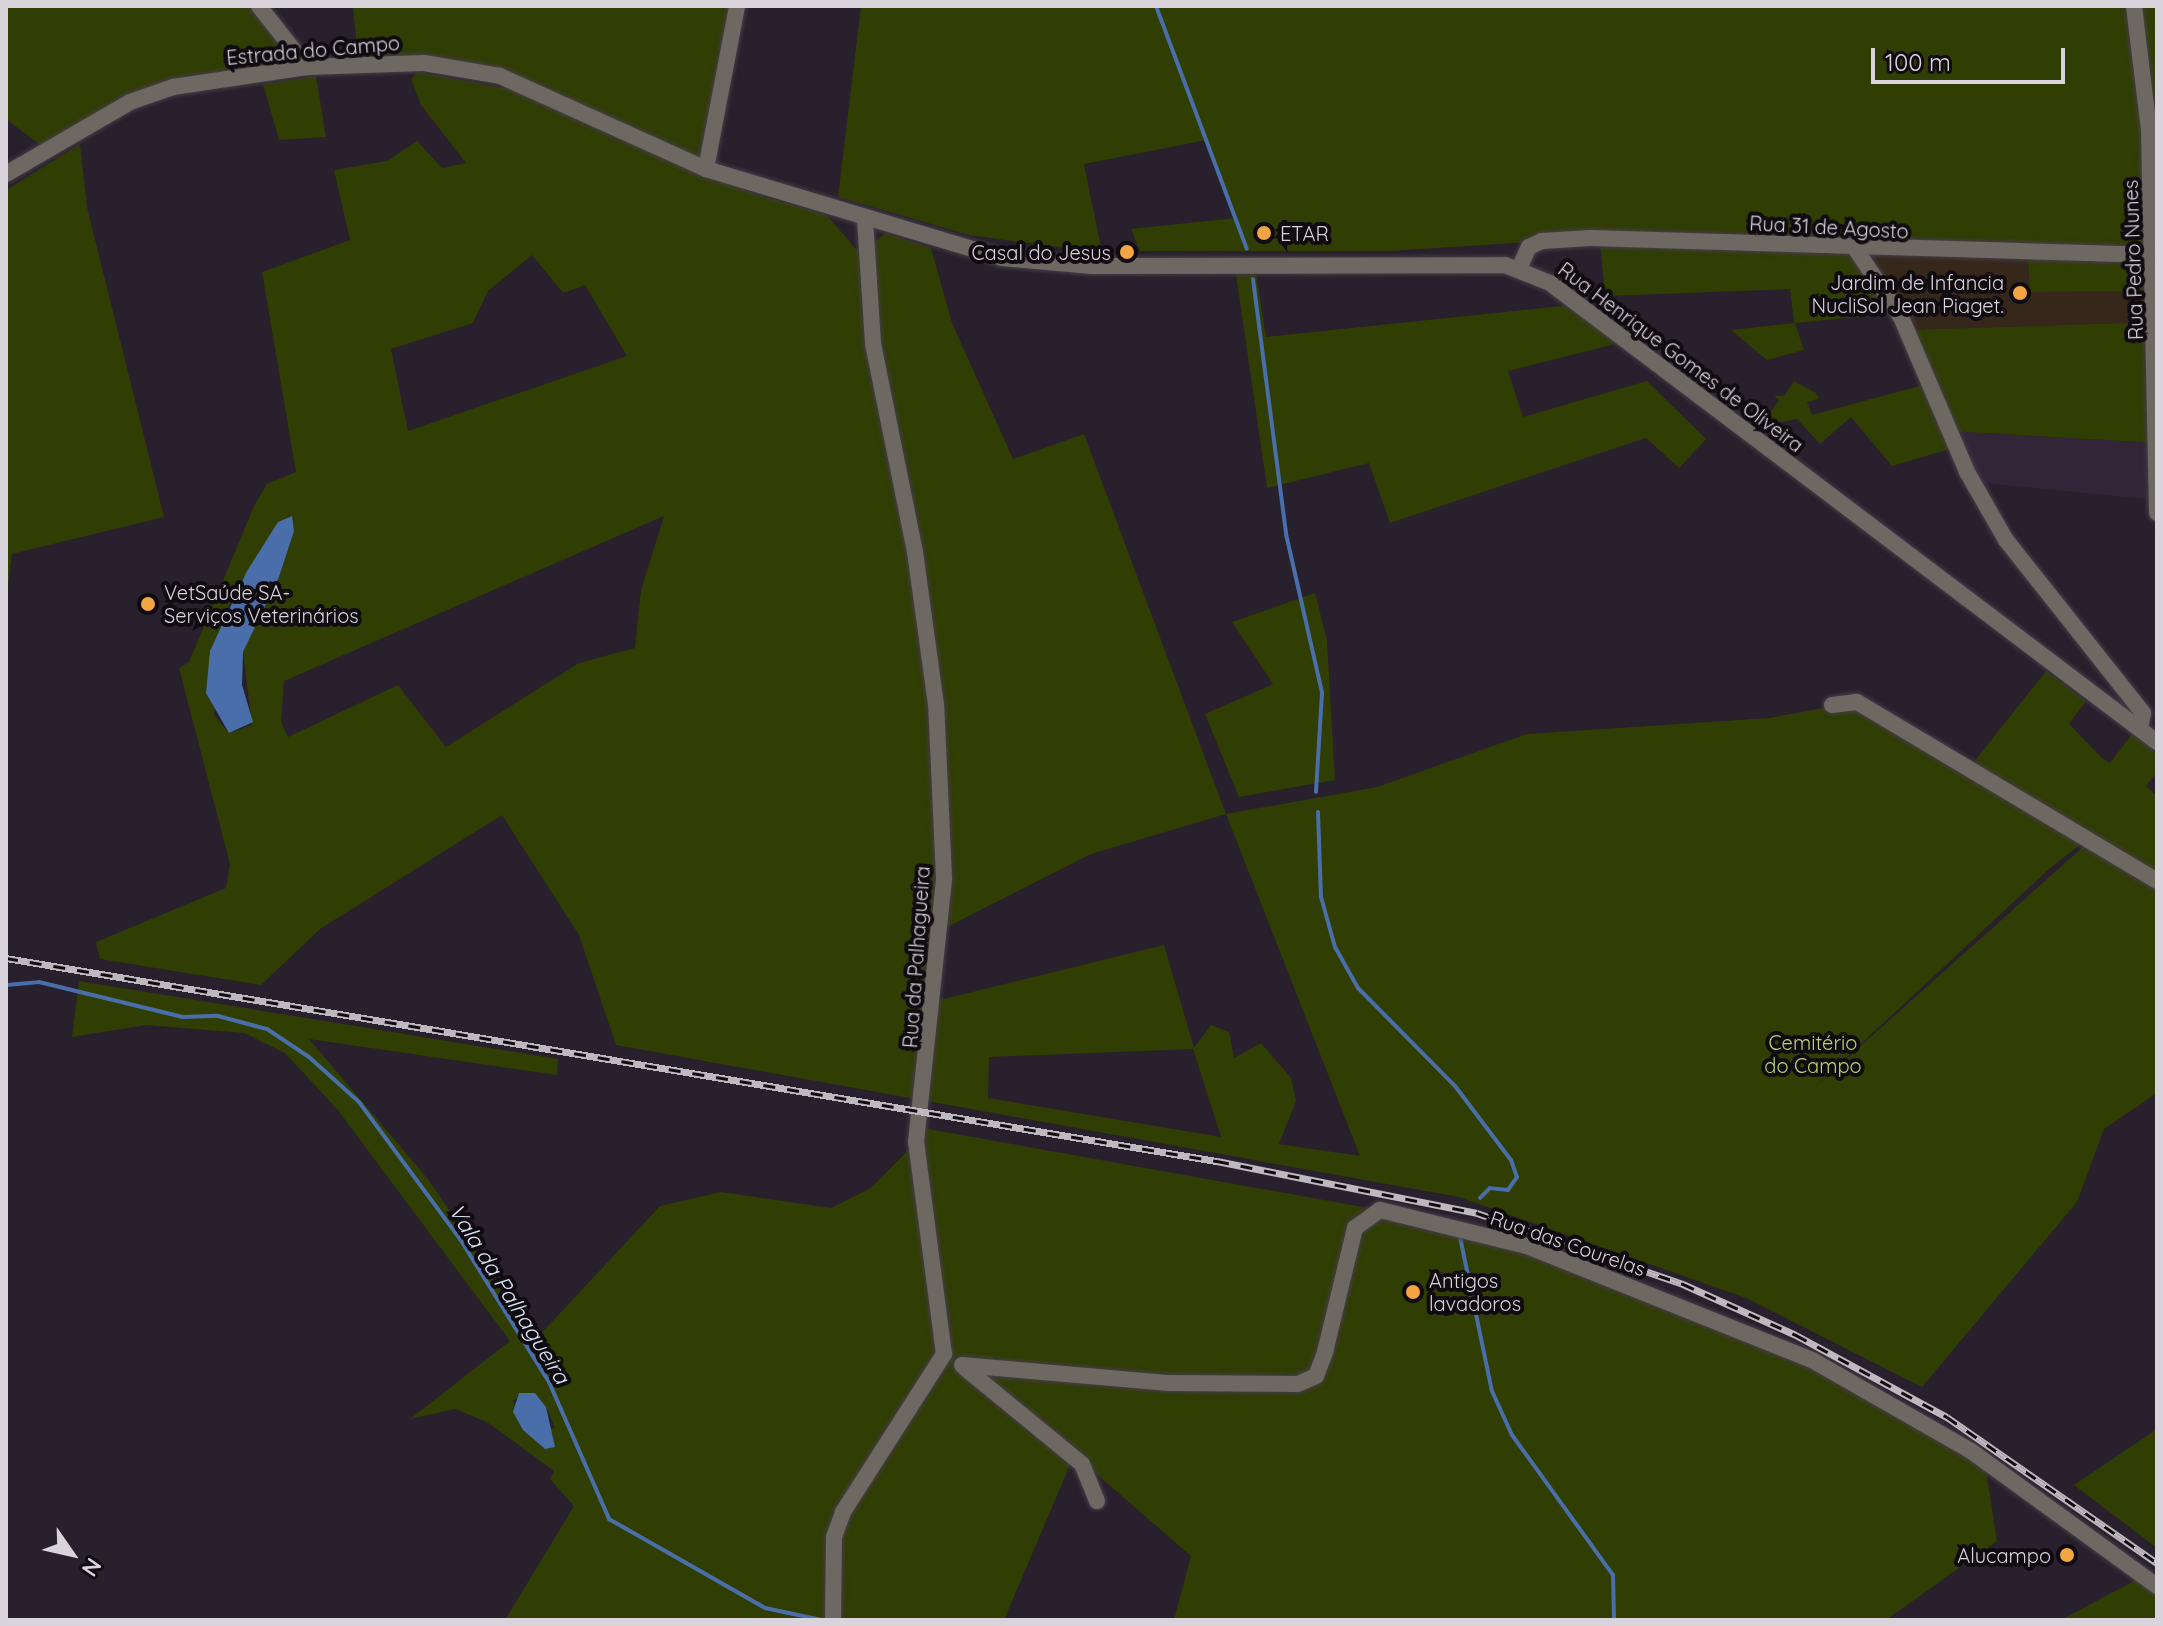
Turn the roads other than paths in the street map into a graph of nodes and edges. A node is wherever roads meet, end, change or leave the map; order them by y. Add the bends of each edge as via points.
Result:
1 (259, 6) edge
2 (737, 6) edge
3 (2134, 6) edge
4 (307, 67) junction
5 (706, 169) junction
6 (6, 174) edge
7 (766, 189) joint
8 (865, 220) junction
9 (1855, 248) junction
10 (2154, 255) junction
11 (1519, 269) junction
12 (2157, 513) edge
13 (1832, 705) dead end
14 (2140, 729) junction
15 (2157, 742) edge
16 (2157, 881) edge
17 (944, 1354) junction
18 (962, 1365) junction
19 (1097, 1501) dead end
20 (2157, 1586) edge
21 (833, 1620) edge

1 - 4 street
2 - 5 street
3 - 10 street, Rua Pedro Nunes via 2145,72
4 - 5 street, Estrada do Campo via 401,61 479,71
4 - 6 street, Estrada do Campo via 144,96
5 - 7 street, Estrada do Campo
7 - 8 street, Rua Henrique Gomes de Oliveira
8 - 11 street, Rua Henrique Gomes de Oliveira via 1045,263 1484,263
8 - 17 street, Rua da Palhagueira via 873,343 915,552 936,705 944,878 916,1142
9 - 10 street, Rua 31 de Agosto
9 - 11 street, Rua 31 de Agosto via 1542,241 1529,247
9 - 14 street via 1901,317 1967,472 2006,540 2143,713
10 - 12 street, Rua Pedro Nunes
11 - 14 street, Rua Henrique Gomes de Oliveira via 1550,283
13 - 16 street via 1857,702
14 - 15 street, Rua Henrique Gomes de Oliveira
17 - 18 street
17 - 21 street via 843,1512 834,1537
18 - 19 street via 1082,1464
18 - 20 street, Rua das Courelas via 1169,1383 1298,1384 1316,1376 1325,1352 1355,1228 1380,1210 1394,1212 1527,1246 1812,1360 1971,1451

